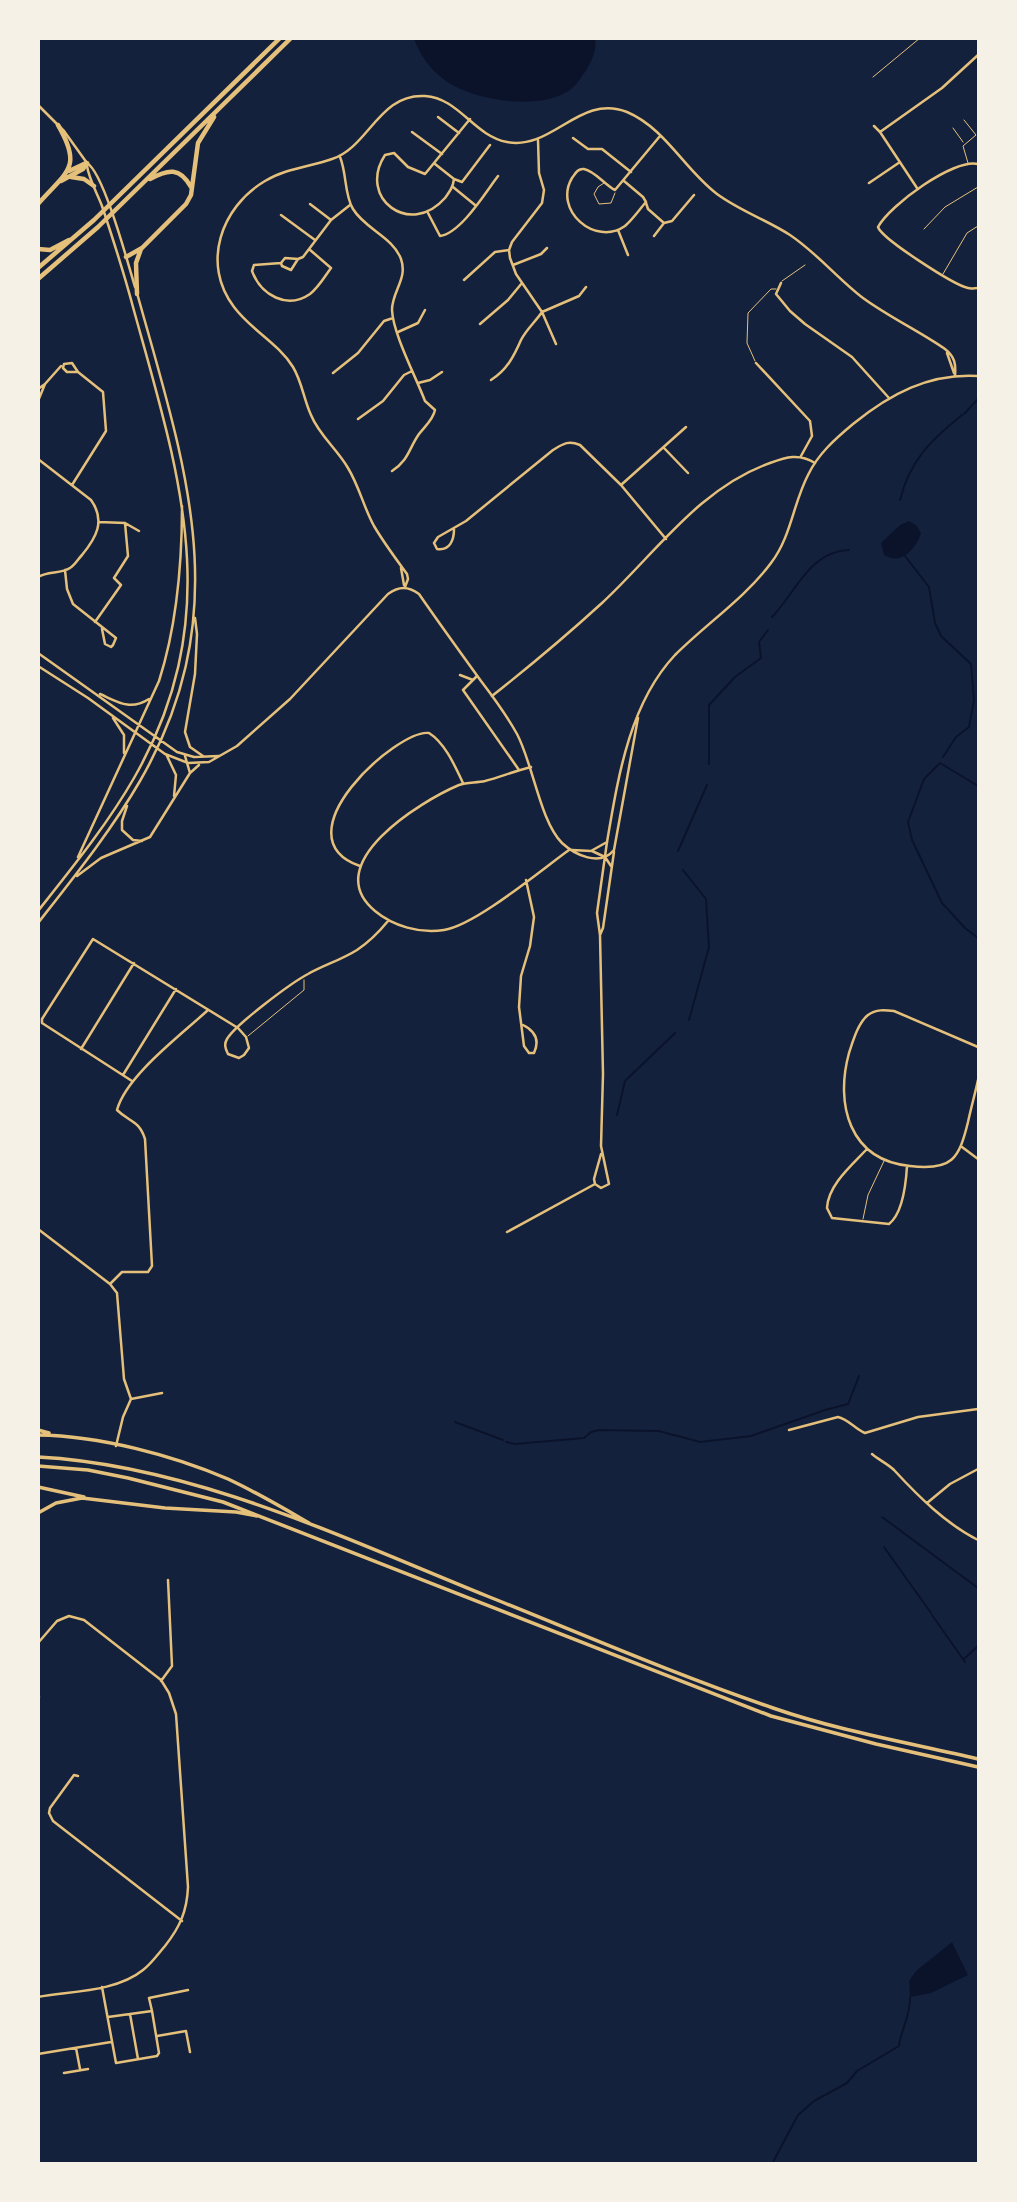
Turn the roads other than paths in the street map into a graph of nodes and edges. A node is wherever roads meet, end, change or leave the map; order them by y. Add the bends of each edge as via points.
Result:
1 (280, 38) edge
2 (291, 38) edge
3 (920, 38) edge
4 (978, 55) edge
5 (873, 77) dead end
6 (38, 105) edge
7 (221, 108) junction
8 (438, 117) dead end
9 (470, 119) junction
10 (964, 120) dead end
11 (58, 125) junction
12 (874, 126) dead end
13 (953, 128) dead end
14 (412, 132) dead end
15 (880, 132) junction
16 (459, 133) junction
17 (660, 136) junction
18 (573, 138) dead end
19 (538, 139) junction
20 (965, 144) junction
21 (490, 145) dead end
22 (442, 154) junction
23 (340, 157) junction
24 (900, 162) junction
25 (87, 163) junction
26 (968, 163) junction
27 (435, 164) junction
28 (978, 164) edge
29 (631, 172) junction
30 (68, 175) junction
31 (498, 176) dead end
32 (454, 179) junction
33 (624, 181) junction
34 (144, 183) junction
35 (604, 183) junction
36 (869, 183) dead end
37 (94, 186) junction
38 (191, 187) junction
39 (453, 187) junction
40 (978, 187) edge
41 (918, 189) junction
42 (615, 190) junction
43 (694, 195) dead end
44 (646, 202) junction
45 (38, 204) edge
46 (310, 204) dead end
47 (351, 205) junction
48 (475, 205) junction
49 (428, 213) junction
50 (281, 215) dead end
51 (331, 220) junction
52 (664, 223) junction
53 (978, 226) edge
54 (924, 229) dead end
55 (618, 230) junction
56 (81, 232) junction
57 (654, 236) dead end
58 (316, 240) junction
59 (142, 248) junction
60 (547, 248) dead end
61 (38, 249) edge
62 (309, 250) junction
63 (509, 250) junction
64 (628, 255) dead end
65 (126, 257) junction
66 (119, 259) junction
67 (298, 259) junction
68 (281, 263) junction
69 (512, 265) junction
70 (805, 265) dead end
71 (38, 268) edge
72 (943, 275) junction
73 (38, 279) edge
74 (464, 280) dead end
75 (781, 283) joint
76 (522, 284) junction
77 (586, 287) dead end
78 (978, 288) edge
79 (776, 289) junction
80 (137, 294) junction
81 (425, 310) dead end
82 (542, 312) junction
83 (393, 318) junction
84 (480, 324) dead end
85 (398, 332) junction
86 (556, 345) dead end
87 (756, 363) joint
88 (64, 364) junction
89 (413, 370) junction
90 (78, 372) junction
91 (442, 372) dead end
92 (334, 373) dead end
93 (955, 376) junction
94 (978, 376) edge
95 (491, 380) dead end
96 (418, 383) junction
97 (46, 384) junction
98 (38, 389) edge
99 (888, 398) junction
100 (38, 401) edge
101 (358, 419) dead end
102 (686, 427) dead end
103 (664, 449) junction
104 (801, 456) junction
105 (38, 459) edge
106 (815, 463) junction
107 (392, 471) dead end
108 (688, 473) dead end
109 (72, 485) junction
110 (621, 485) junction
111 (181, 495) junction
112 (99, 522) junction
113 (125, 523) junction
114 (454, 529) junction
115 (139, 531) dead end
116 (666, 539) junction
117 (65, 570) junction
118 (38, 578) edge
119 (405, 587) junction
120 (194, 611) junction
121 (95, 622) junction
122 (102, 629) junction
123 (38, 653) edge
124 (38, 666) edge
125 (460, 675) dead end
126 (477, 676) junction
127 (473, 680) junction
128 (94, 691) junction
129 (492, 696) junction
130 (151, 697) junction
131 (111, 714) junction
132 (638, 718) junction
133 (139, 724) junction
134 (135, 732) junction
135 (222, 755) junction
136 (185, 756) junction
137 (170, 758) junction
138 (206, 758) junction
139 (123, 760) junction
140 (188, 763) junction
141 (201, 764) junction
142 (531, 767) junction
143 (519, 770) junction
144 (190, 773) junction
145 (463, 783) junction
146 (129, 800) junction
147 (173, 801) junction
148 (145, 841) junction
149 (607, 842) junction
150 (570, 849) junction
151 (614, 850) junction
152 (591, 851) junction
153 (605, 857) junction
154 (75, 864) junction
155 (360, 866) junction
156 (611, 866) junction
157 (526, 880) junction
158 (69, 883) junction
159 (38, 911) edge
160 (388, 921) junction
161 (38, 923) edge
162 (600, 934) junction
163 (134, 962) junction
164 (302, 977) junction
165 (176, 989) junction
166 (209, 1009) junction
167 (523, 1025) junction
168 (238, 1028) junction
169 (246, 1037) junction
170 (978, 1047) edge
171 (81, 1049) junction
172 (122, 1076) junction
173 (978, 1080) edge
174 (132, 1081) junction
175 (962, 1147) junction
176 (868, 1148) junction
177 (602, 1152) junction
178 (885, 1159) junction
179 (978, 1159) edge
180 (906, 1166) junction
181 (595, 1184) junction
182 (863, 1221) junction
183 (38, 1229) edge
184 (507, 1232) dead end
185 (110, 1283) junction
186 (162, 1393) dead end
187 (131, 1399) junction
188 (978, 1409) edge
189 (789, 1430) dead end
190 (38, 1432) edge
191 (116, 1446) junction
192 (872, 1454) dead end
193 (38, 1457) edge
194 (38, 1466) edge
195 (978, 1469) edge
196 (38, 1487) edge
197 (97, 1499) junction
198 (927, 1503) junction
199 (38, 1513) edge
200 (269, 1518) junction
201 (323, 1531) junction
202 (978, 1540) edge
203 (168, 1580) dead end
204 (38, 1643) edge
205 (161, 1681) junction
206 (978, 1759) edge
207 (978, 1767) edge
208 (78, 1776) dead end
209 (182, 1921) junction
210 (102, 1987) junction
211 (188, 1990) dead end
212 (38, 1997) edge
213 (152, 2011) junction
214 (130, 2014) junction
215 (108, 2017) junction
216 (157, 2036) junction
217 (112, 2042) junction
218 (76, 2048) junction
219 (190, 2052) dead end
220 (38, 2054) edge
221 (138, 2060) junction
222 (88, 2068) dead end
223 (80, 2070) junction
224 (64, 2073) dead end

1 - 56 highway
2 - 7 highway
3 - 5 lane
4 - 15 street via 942,88
6 - 11 street
7 - 34 highway
7 - 38 highway via 198,143
8 - 16 street
9 - 16 street
9 - 19 street via 501,141
9 - 23 street via 438,98 405,98 384,111
10 - 20 lane via 976,135
11 - 25 street
11 - 30 highway via 72,153
12 - 15 street
13 - 20 lane
14 - 22 street
15 - 24 street
16 - 22 street
17 - 19 street via 635,116 604,108 583,113
17 - 29 street
17 - 93 street via 716,193 793,237 865,299 946,349 956,365
18 - 29 street via 588,149 603,149
19 - 63 street via 542,203
20 - 26 lane via 962,149
21 - 32 street via 462,182
22 - 27 street
23 - 47 street
23 - 119 street via 278,174 240,201 218,242 218,271 236,310 293,368 316,426 350,470 373,524 400,564
24 - 36 street
24 - 41 street
25 - 30 highway
25 - 37 street
25 - 65 street via 100,182
26 - 28 street
26 - 41 street
27 - 32 street
27 - 49 street via 425,174 408,167 394,153 385,155 378,171 380,192 391,207 413,216
29 - 33 street
30 - 37 highway
30 - 45 highway
31 - 48 street
32 - 39 street
33 - 42 street
33 - 44 street
34 - 38 highway via 172,170 180,172
34 - 73 highway
35 - 42 street
35 - 42 lane via 594,194 599,204 611,203
35 - 55 street via 587,170 578,170 569,183 568,203 589,229
37 - 66 street
38 - 59 highway via 186,204
39 - 48 street
39 - 49 street
40 - 54 lane via 945,207
41 - 72 street via 878,227 882,235
43 - 52 street via 672,221
44 - 52 street
44 - 55 street
46 - 51 street
47 - 51 street
47 - 83 street via 402,260
48 - 49 street via 458,227 440,236
50 - 58 street
51 - 58 street
52 - 57 street
53 - 72 lane via 967,233
55 - 64 street
56 - 61 highway via 55,248
56 - 71 highway
58 - 62 street
59 - 65 highway
59 - 80 highway via 136,262
60 - 69 street
62 - 67 street
62 - 68 street via 331,268 302,298 286,301 273,297 255,280 254,265
63 - 69 street
63 - 74 street via 495,252
65 - 66 street
65 - 80 street
66 - 111 street
67 - 68 street via 289,257
67 - 68 street via 292,270
69 - 76 street
70 - 75 lane
72 - 78 street via 965,288
75 - 79 street
76 - 82 street
76 - 84 street
77 - 82 street via 579,296
79 - 87 lane via 748,313 747,343
79 - 99 street via 790,311 852,357
80 - 120 street via 188,488 196,557
81 - 85 street via 418,323
82 - 86 street
82 - 95 street via 518,350
83 - 85 street
83 - 92 street via 384,321
85 - 89 street
87 - 104 street via 810,421 812,436
88 - 90 street via 72,363
88 - 90 street via 67,372
88 - 97 street
89 - 96 street
89 - 101 street
90 - 109 street via 103,392 106,431
91 - 96 street
93 - 94 street
93 - 99 street via 908,387
96 - 107 street via 425,401 435,410 433,417
97 - 98 street
97 - 100 street
99 - 106 street via 835,439
102 - 103 street
103 - 108 street
103 - 110 street
104 - 106 street
104 - 116 street via 730,482
105 - 109 street
106 - 132 street via 775,558 663,670
109 - 112 street via 94,504
110 - 114 street via 580,445 565,443
110 - 116 street
111 - 130 street via 175,614 165,664
111 - 154 street via 189,583 176,678 135,777
112 - 113 street
112 - 117 street via 95,538
113 - 115 street
113 - 121 street via 128,556 114,578 121,585
114 - 114 street via 435,540 437,550 449,546
116 - 129 street via 574,629
117 - 118 street
117 - 121 street via 70,600
119 - 126 street via 419,594
119 - 135 street via 380,602 290,699
120 - 138 street via 197,651 185,732 190,747
120 - 146 street via 173,709
121 - 122 street
122 - 122 street via 105,644 111,647 116,638
123 - 128 street
124 - 131 street
125 - 127 street
126 - 127 street
126 - 129 street
127 - 143 street via 463,690
128 - 130 street via 131,706
128 - 133 street
129 - 142 street via 518,736
130 - 133 street
131 - 134 street
131 - 139 street via 124,735
132 - 149 street via 620,774
132 - 151 street
133 - 134 street
133 - 136 street
134 - 137 street
134 - 139 street
135 - 138 street
135 - 141 street
136 - 138 street
136 - 140 street
137 - 140 street
137 - 147 street via 176,780
139 - 154 street
140 - 141 street
140 - 144 street
141 - 144 street
142 - 143 street
142 - 150 street via 550,824
143 - 145 street
144 - 147 street
145 - 155 street via 423,804 389,830
145 - 155 street via 449,756 429,733 417,734 388,752 356,782 330,827 336,850
146 - 148 street via 122,830 133,840
146 - 158 street
147 - 148 street
148 - 158 street via 94,862
149 - 152 street
149 - 153 street
150 - 152 street
150 - 153 street via 583,857
150 - 157 street
151 - 153 street
151 - 156 street
152 - 153 street
153 - 156 street
153 - 162 street via 597,912
154 - 159 street
155 - 160 street via 360,893
156 - 162 street
157 - 160 street via 468,921 445,930 415,930
157 - 167 street via 534,917 521,976
158 - 161 street
160 - 164 street via 354,953
162 - 177 street
163 - 165 street
163 - 171 street
163 - 171 street via 93,939 48,1009 42,1023
164 - 168 street
164 - 169 lane via 304,990
165 - 166 street
165 - 172 street
166 - 168 street
166 - 174 street
167 - 167 street via 524,1046 534,1053 537,1038
168 - 169 street
168 - 169 street via 225,1044 228,1054 244,1055 249,1048
170 - 176 street via 894,1011 869,1015 852,1045 843,1093 853,1131
171 - 172 street
172 - 174 street
173 - 175 street
174 - 185 street via 117,1110 139,1125 145,1139 152,1266 148,1272 122,1272
175 - 179 street
175 - 180 street via 946,1164
176 - 178 street
176 - 182 street via 842,1177 827,1203 832,1218
177 - 181 street
177 - 181 street via 609,1184 601,1188
178 - 180 street
178 - 182 lane via 868,1195
180 - 182 street via 893,1222
181 - 184 street
183 - 185 street
185 - 187 street via 117,1293 124,1379
186 - 187 street
187 - 191 street
188 - 189 street via 918,1417 865,1433 838,1417
190 - 191 highway
191 - 201 highway via 229,1480
192 - 198 street
193 - 201 highway via 183,1481
194 - 200 highway via 128,1478
195 - 198 street
196 - 197 highway
197 - 199 highway via 66,1500
197 - 200 highway
198 - 202 street
200 - 207 highway via 771,1716
201 - 206 highway via 774,1708
203 - 205 street via 172,1666
204 - 205 street via 57,1621 69,1616 84,1619
205 - 209 street via 176,1714 188,1887
208 - 209 street via 74,1775 50,1808 53,1821
209 - 210 street via 143,1971
210 - 212 street
210 - 215 street
211 - 213 street via 149,1998
213 - 214 street
213 - 216 street
214 - 215 street
214 - 221 street
215 - 217 street
216 - 219 street via 186,2031
216 - 221 street via 159,2053
217 - 218 street
217 - 221 street via 116,2063
218 - 220 street
218 - 223 street
222 - 223 street
223 - 224 street

